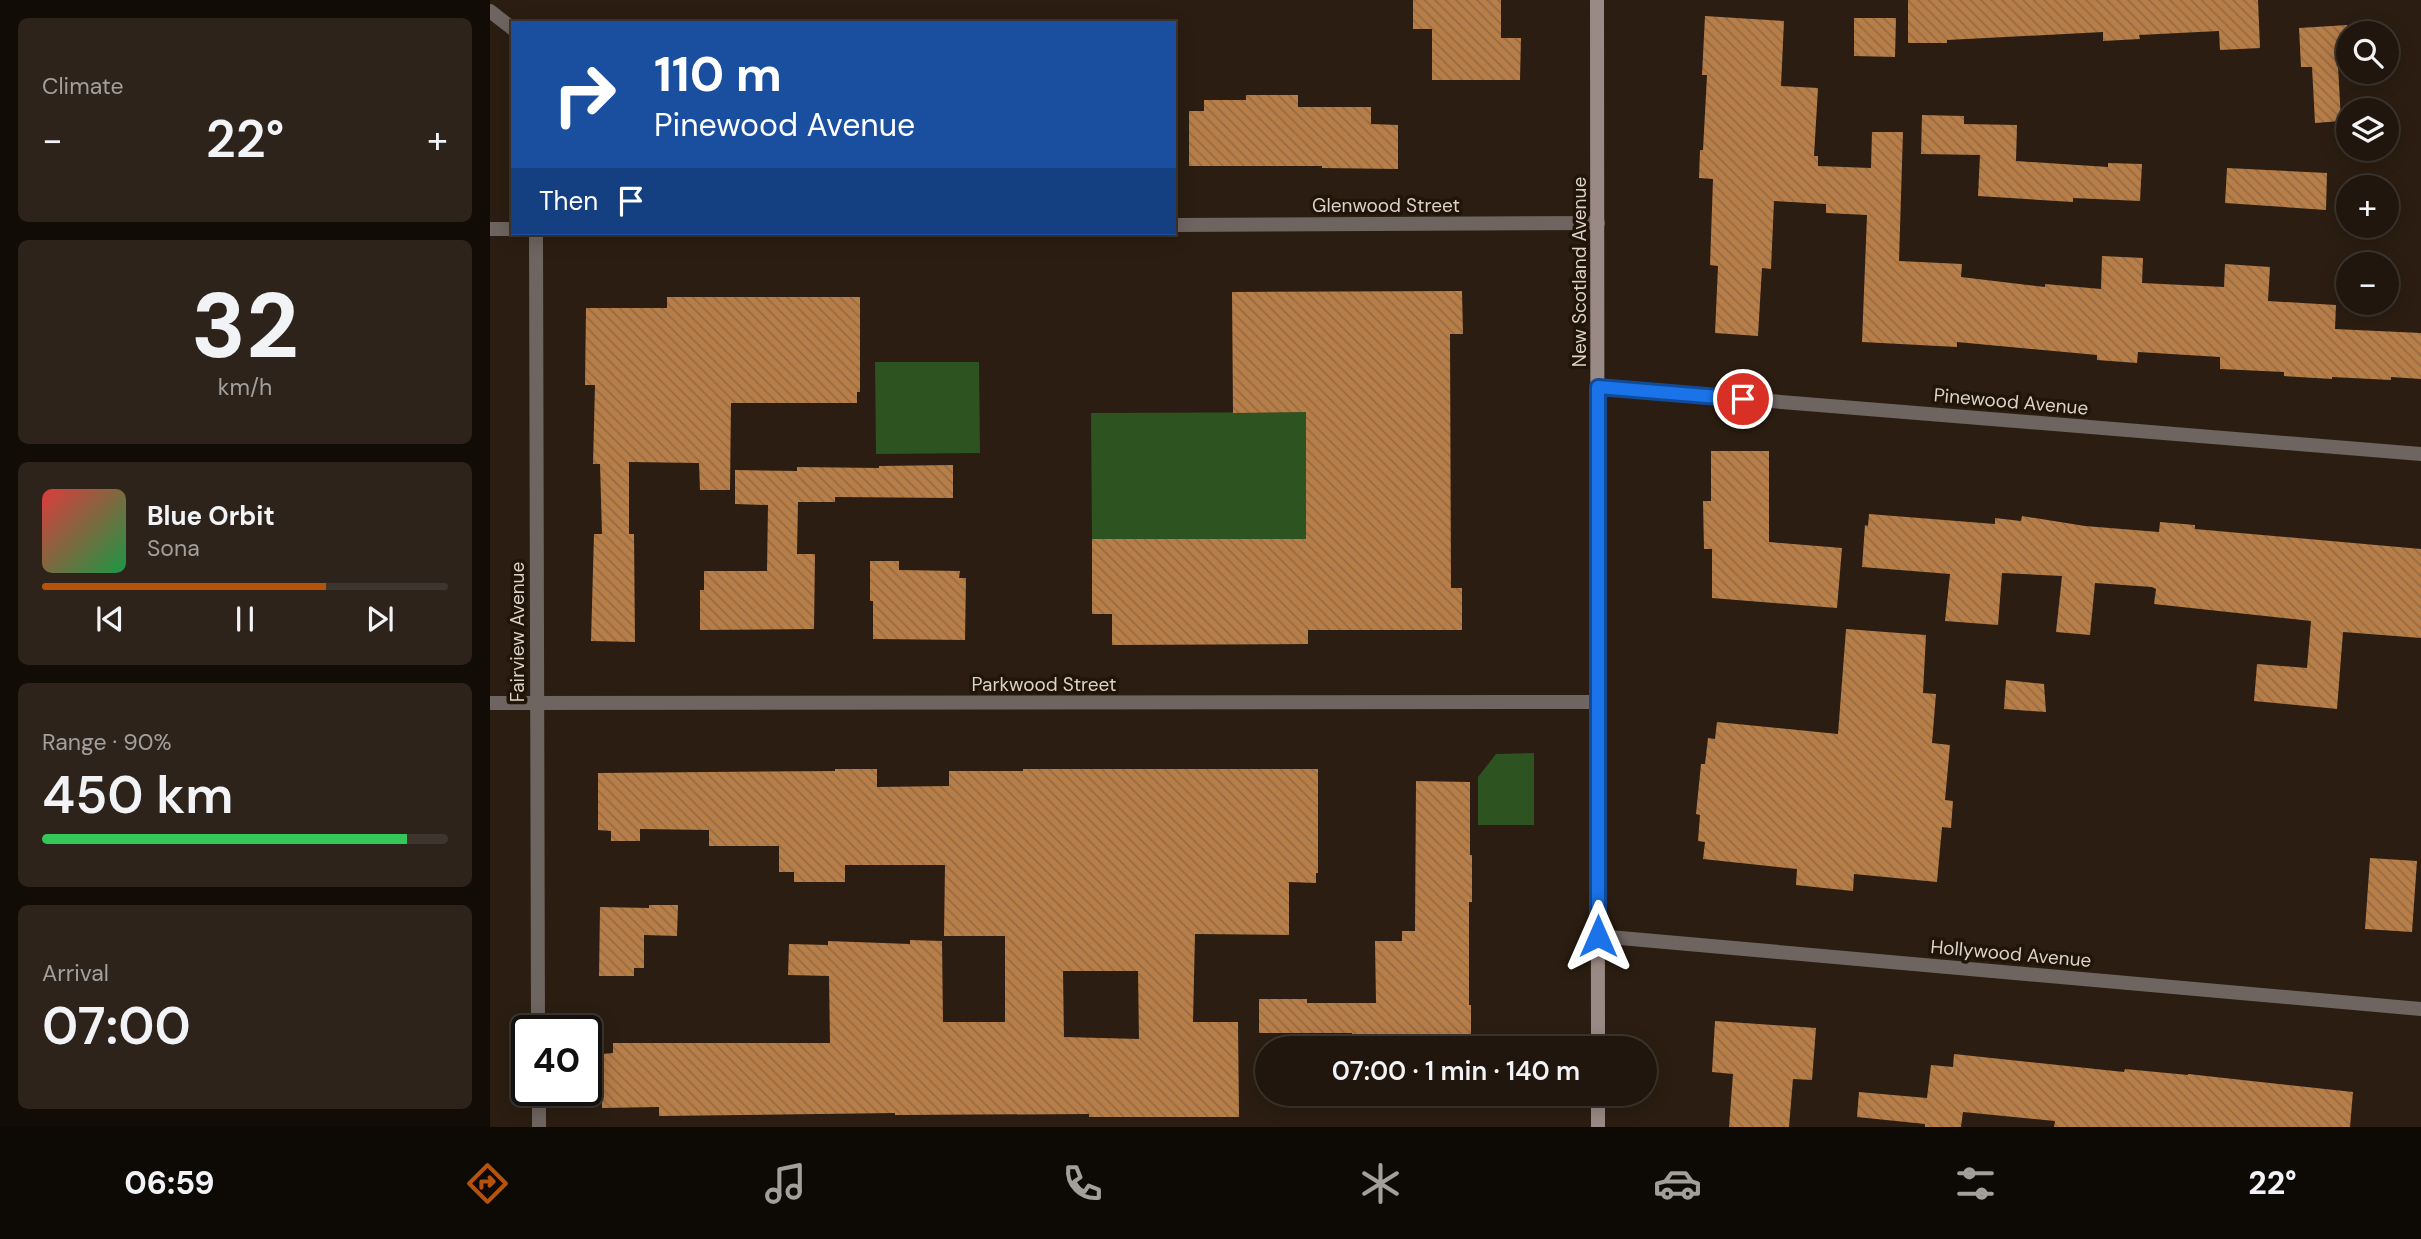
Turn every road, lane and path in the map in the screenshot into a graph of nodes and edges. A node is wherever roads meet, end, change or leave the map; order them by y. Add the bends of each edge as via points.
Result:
1 (1597, 0) edge
2 (490, 11) edge
3 (511, 27) edge
4 (1598, 223) junction
5 (1176, 225) edge
6 (490, 229) edge
7 (511, 229) edge
8 (536, 235) edge
9 (1598, 387) junction
10 (2421, 454) edge
11 (1598, 702) junction
12 (490, 703) edge
13 (537, 703) junction
14 (1598, 936) junction
15 (2421, 1009) edge
16 (538, 1015) edge
17 (1598, 1036) edge
18 (539, 1106) edge
19 (1598, 1106) edge
20 (539, 1127) edge
21 (1598, 1127) edge

1 - 4 street, New Scotland Avenue
2 - 3 street
4 - 5 street, Glenwood Street
4 - 9 street, New Scotland Avenue
6 - 7 street
8 - 13 street, Fairview Avenue
9 - 10 street, Pinewood Avenue
9 - 11 street, New Scotland Avenue
11 - 13 street, Parkwood Street
11 - 14 street, New Scotland Avenue
12 - 13 street, Parkwood Street
13 - 16 street, Fairview Avenue
14 - 15 street, Hollywood Avenue
14 - 17 street, New Scotland Avenue
18 - 20 street
19 - 21 street

